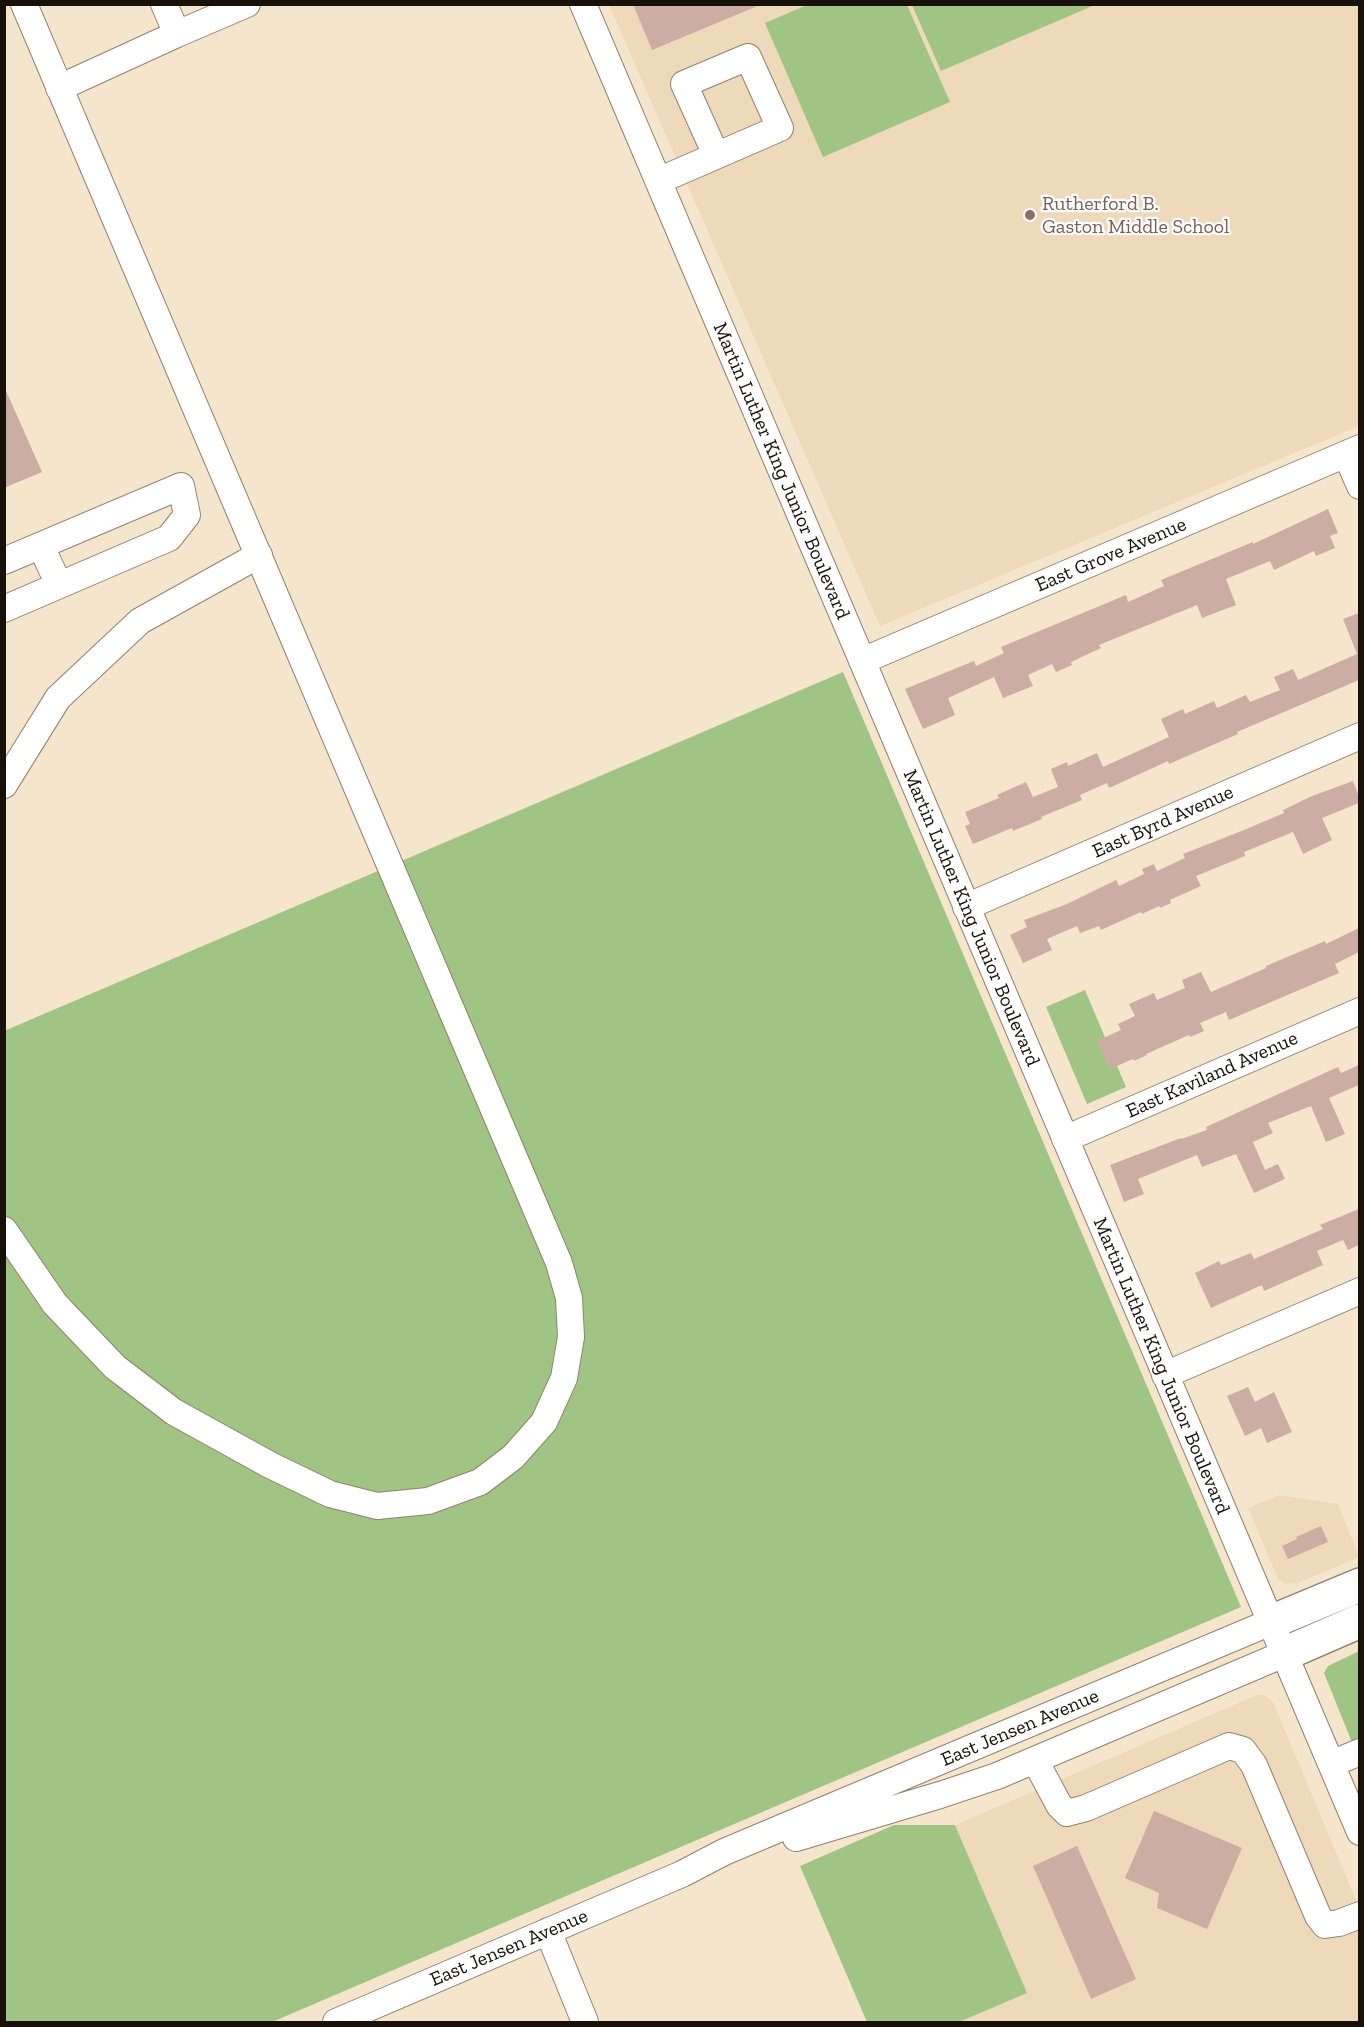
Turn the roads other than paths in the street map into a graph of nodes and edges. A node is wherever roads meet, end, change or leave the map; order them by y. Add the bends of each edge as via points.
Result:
1 (24, 4) edge
2 (164, 4) edge
3 (247, 4) edge
4 (583, 4) edge
5 (177, 34) junction
6 (59, 88) junction
7 (716, 155) dead end
8 (658, 181) junction
9 (1353, 451) edge
10 (1359, 486) edge
11 (40, 546) junction
12 (258, 555) junction
13 (4, 561) edge
14 (59, 585) junction
15 (4, 609) edge
16 (862, 661) junction
17 (1359, 736) edge
18 (4, 785) edge
19 (966, 907) junction
20 (1359, 1011) edge
21 (1065, 1139) junction
22 (4, 1230) edge
23 (1359, 1291) edge
24 (1165, 1375) junction
25 (1359, 1585) edge
26 (1359, 1621) edge
27 (1270, 1623) junction
28 (1284, 1654) junction
29 (1359, 1752) edge
30 (1035, 1760) junction
31 (1331, 1764) junction
32 (1359, 1832) edge
33 (682, 1874) junction
34 (1359, 1915) edge
35 (548, 1931) junction
36 (336, 2022) edge
37 (585, 2022) edge

1 - 6 street
2 - 5 street
3 - 5 street
4 - 8 street, Martin Luther King Junior Boulevard
5 - 6 street
6 - 12 street
7 - 8 street
8 - 16 street, Martin Luther King Junior Boulevard
9 - 10 street
9 - 16 street, East Grove Avenue
11 - 13 street
11 - 14 street
11 - 14 street via 181,486 188,515 169,538
12 - 18 street via 140,621 58,698
12 - 22 street via 559,1263 569,1298 571,1336 564,1378 544,1422 513,1457 480,1482 428,1501 377,1506 330,1494 174,1412 116,1366 55,1304
14 - 15 street
16 - 19 street, Martin Luther King Junior Boulevard
17 - 19 street, East Byrd Avenue
19 - 21 street, Martin Luther King Junior Boulevard
20 - 21 street, East Kaviland Avenue
21 - 24 street, Martin Luther King Junior Boulevard
23 - 24 street
24 - 27 street, Martin Luther King Junior Boulevard
25 - 27 main road, East Jensen Avenue
26 - 28 main road, East Jensen Avenue
27 - 28 street, Martin Luther King Junior Boulevard
27 - 33 street, East Jensen Avenue via 735,1848
28 - 30 street, East Jensen Avenue
28 - 31 street, Martin Luther King Junior Boulevard
29 - 31 street
30 - 33 street, East Jensen Avenue via 973,1785
30 - 34 street via 1067,1813 1229,1746 1243,1750 1254,1765 1318,1916 1325,1925
31 - 32 street, Martin Luther King Junior Boulevard
33 - 35 street, East Jensen Avenue
35 - 36 street, East Jensen Avenue
35 - 37 street

